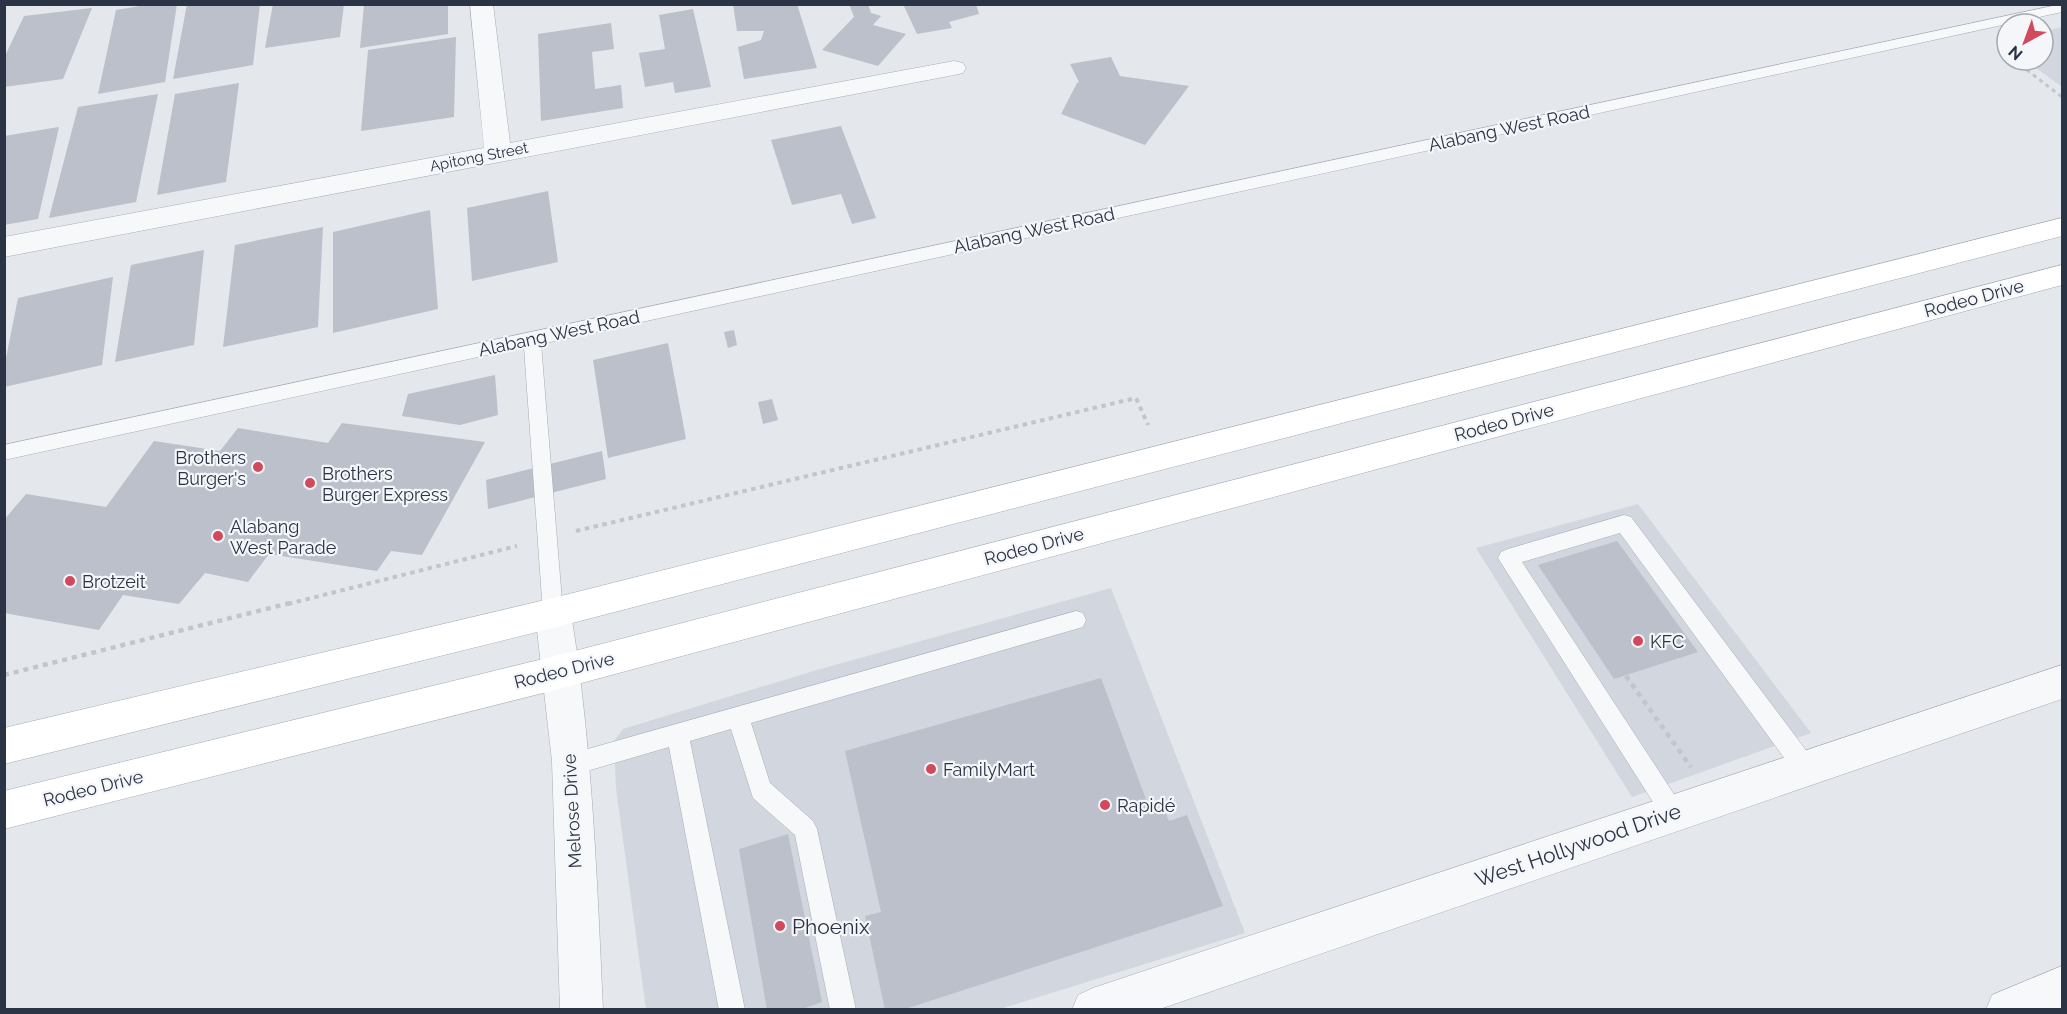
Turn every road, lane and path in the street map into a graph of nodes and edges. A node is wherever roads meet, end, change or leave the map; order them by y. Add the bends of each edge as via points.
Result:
1 (481, 4) edge
2 (2062, 8) edge
3 (954, 68) dead end
4 (2030, 72) edge
5 (2062, 97) edge
6 (498, 154) junction
7 (2062, 227) edge
8 (4, 247) edge
9 (2062, 275) edge
10 (532, 339) junction
11 (4, 453) edge
12 (1163, 458) junction
13 (548, 538) junction
14 (553, 613) junction
15 (1076, 620) dead end
16 (563, 670) junction
17 (4, 675) edge
18 (1626, 676) dead end
19 (2062, 682) edge
20 (738, 716) junction
21 (678, 734) junction
22 (4, 746) edge
23 (570, 765) junction
24 (1806, 769) junction
25 (1714, 799) junction
26 (4, 810) edge
27 (1673, 813) junction
28 (2062, 987) edge
29 (582, 1010) edge
30 (732, 1010) edge
31 (843, 1010) edge
32 (1094, 1010) edge
33 (2007, 1010) edge

1 - 6 street
2 - 10 lane, Alabang West Road
3 - 6 street, Apitong Street
4 - 5 path
6 - 8 street, Apitong Street
7 - 12 main road
9 - 16 main road, Rodeo Drive
10 - 11 lane, Alabang West Road
10 - 13 lane
12 - 13 path via 1136,398
12 - 14 main road
13 - 14 lane
13 - 17 path
14 - 16 street, Melrose Drive
14 - 22 main road
15 - 20 lane
16 - 23 street, Melrose Drive
16 - 26 main road, Rodeo Drive
18 - 25 path
19 - 24 street, West Hollywood Drive
20 - 21 lane
20 - 31 lane via 761,790 805,829
21 - 23 lane
21 - 30 lane
23 - 29 street, Melrose Drive
24 - 25 street, West Hollywood Drive
24 - 27 lane via 1623,523 1508,558
25 - 27 street, West Hollywood Drive
27 - 32 street, West Hollywood Drive
28 - 33 street

